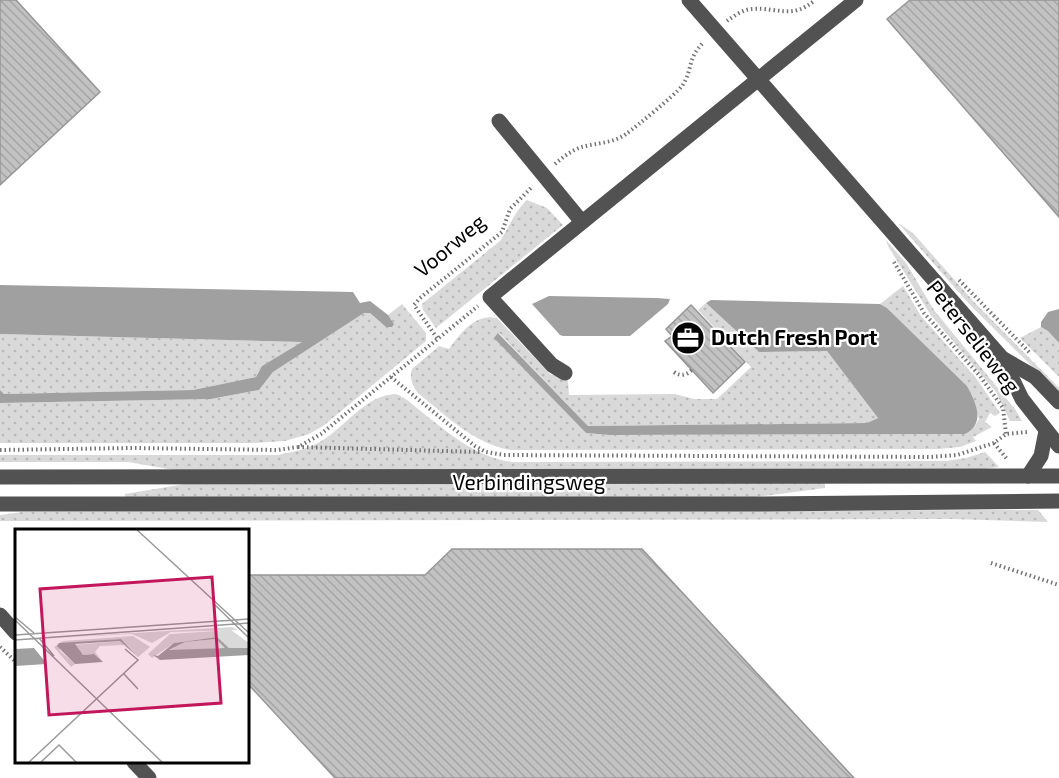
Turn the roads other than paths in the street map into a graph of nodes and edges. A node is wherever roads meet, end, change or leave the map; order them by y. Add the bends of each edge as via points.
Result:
1 (689, 0) edge
2 (856, 0) edge
3 (759, 78) junction
4 (499, 121) dead end
5 (582, 222) junction
6 (1002, 358) junction
7 (565, 373) dead end
8 (1059, 402) edge
9 (1046, 431) junction
10 (1059, 446) edge
11 (1028, 476) junction
12 (1059, 476) edge
13 (0, 477) edge
14 (1059, 501) edge
15 (0, 504) edge
16 (0, 615) edge
17 (15, 632) edge
18 (135, 763) edge
19 (149, 778) edge

1 - 3 street, Peterselieweg
2 - 3 street
3 - 5 street
3 - 6 street, Peterselieweg
4 - 5 street
5 - 7 street via 490,297 552,365
6 - 8 street, Peterselieweg via 1035,377
6 - 9 street, Peterselieweg via 1022,399
9 - 10 street, Peterselieweg
9 - 11 street via 1041,456
11 - 12 street, Verbindingsweg
11 - 13 street, Verbindingsweg
14 - 15 street, Verbindingsweg
16 - 17 street
18 - 19 street

